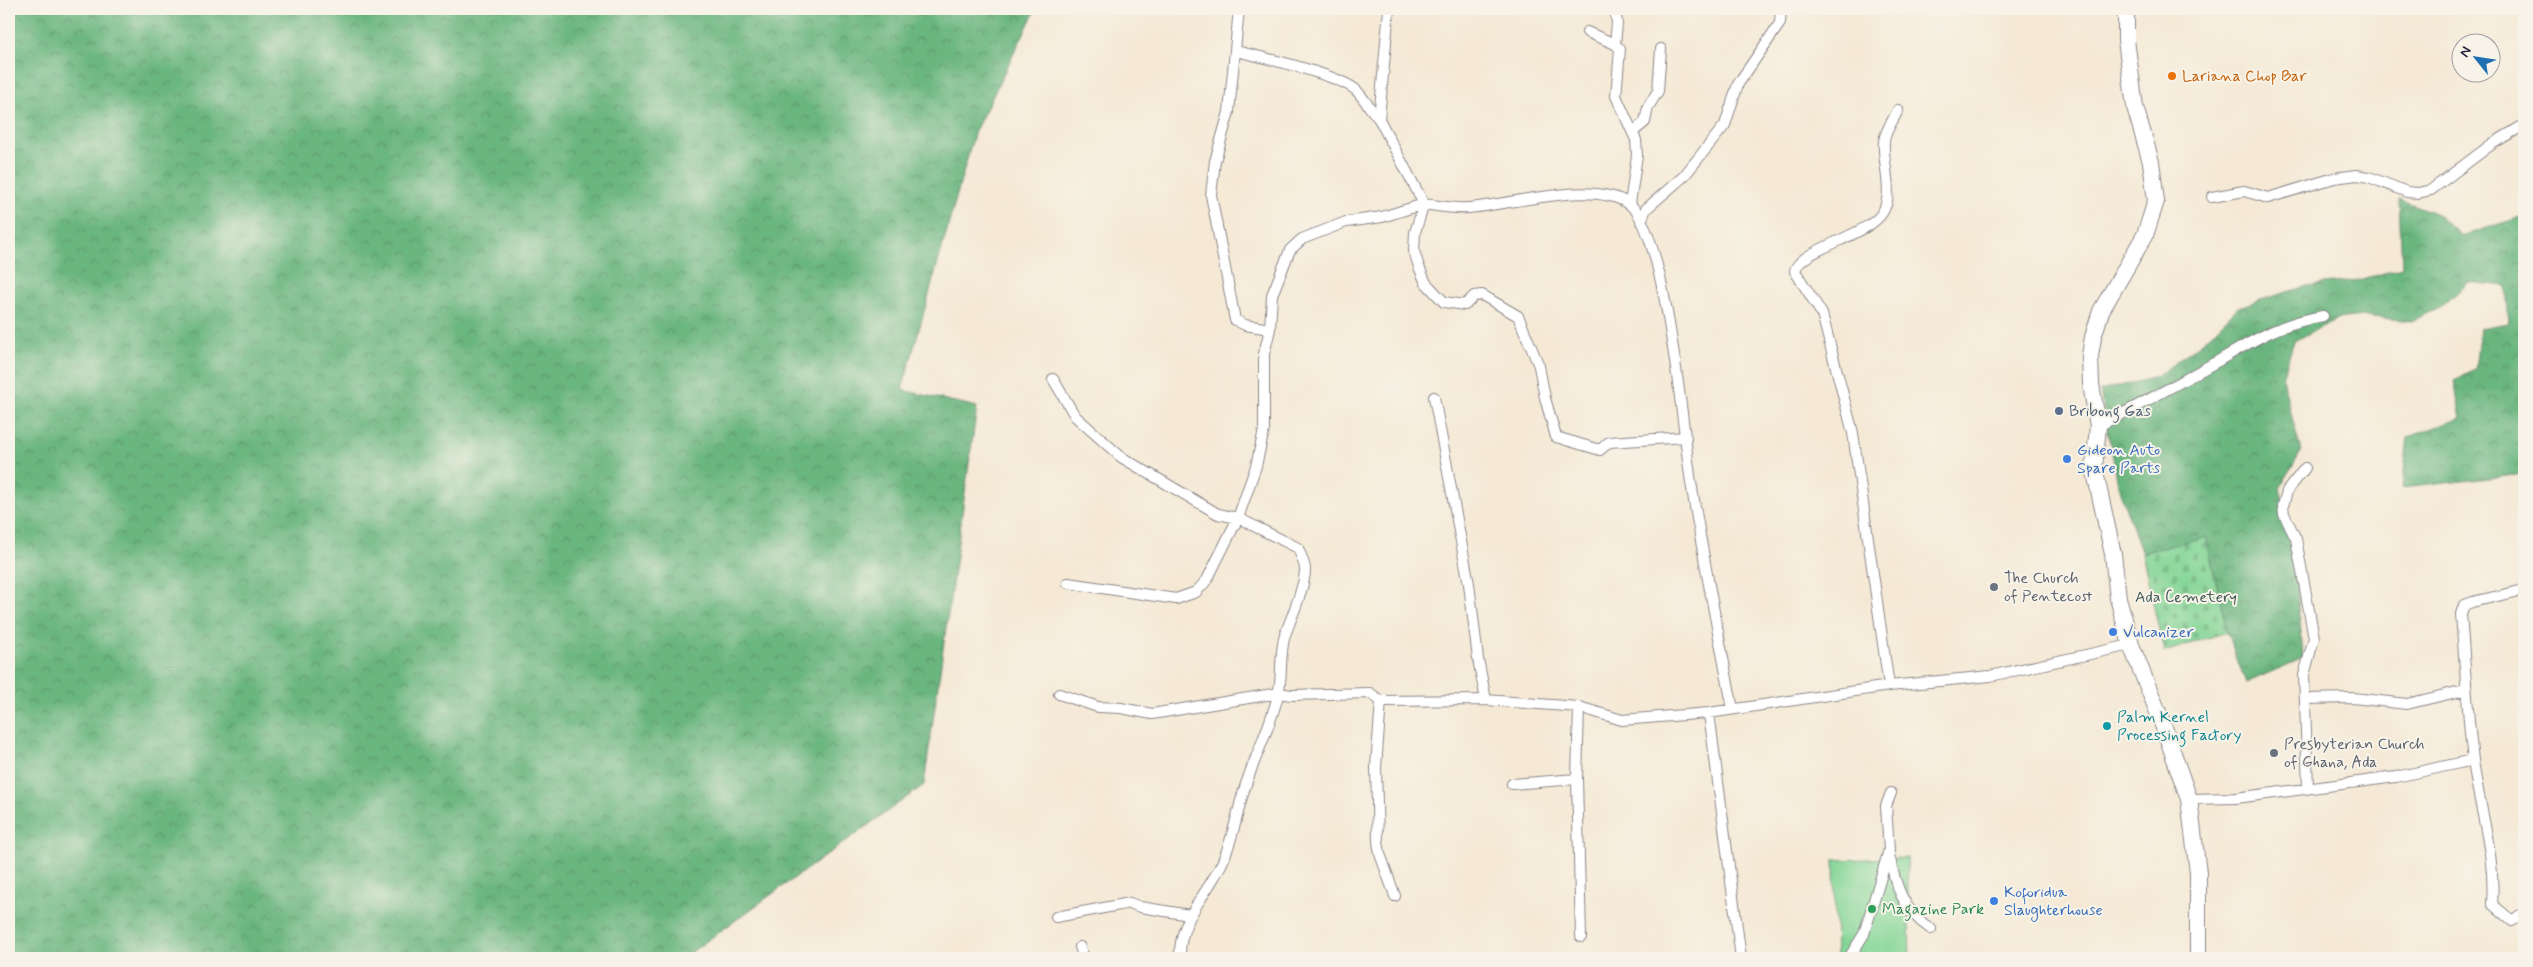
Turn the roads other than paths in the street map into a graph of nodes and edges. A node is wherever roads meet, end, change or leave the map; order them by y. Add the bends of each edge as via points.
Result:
1 (1239, 9) edge
2 (1389, 9) edge
3 (1615, 9) edge
4 (1781, 9) edge
5 (2126, 9) edge
6 (1587, 32) dead end
7 (1615, 44) junction
8 (1661, 50) dead end
9 (1236, 51) junction
10 (1898, 110) dead end
11 (1379, 119) junction
12 (2524, 125) edge
13 (1634, 131) junction
14 (2212, 197) dead end
15 (1424, 204) junction
16 (1630, 204) junction
17 (1641, 221) junction
18 (2322, 316) dead end
19 (1270, 329) junction
20 (1053, 378) dead end
21 (1434, 397) dead end
22 (2098, 426) junction
23 (1686, 438) junction
24 (2305, 468) dead end
25 (1238, 518) junction
26 (1068, 583) dead end
27 (2524, 590) edge
28 (2131, 645) junction
29 (1889, 686) junction
30 (2465, 690) junction
31 (1279, 693) junction
32 (1059, 694) dead end
33 (2306, 699) junction
34 (1486, 700) junction
35 (1381, 701) junction
36 (1579, 707) junction
37 (1732, 709) junction
38 (1709, 713) junction
39 (2473, 760) junction
40 (1577, 779) junction
41 (1512, 784) dead end
42 (2308, 788) junction
43 (1891, 793) dead end
44 (2189, 799) junction
45 (1889, 850) junction
46 (1395, 896) dead end
47 (2524, 912) edge
48 (1190, 915) junction
49 (1056, 917) dead end
50 (1931, 929) dead end
51 (1581, 937) dead end
52 (1080, 947) dead end
53 (1084, 958) edge
54 (1180, 958) edge
55 (1741, 958) edge
56 (1849, 958) edge
57 (2198, 958) edge

1 - 9 street
2 - 11 street
3 - 7 street
4 - 17 street via 1780,23 1738,84 1725,125 1684,176 1646,209
5 - 22 main road via 2126,40 2135,107 2151,162 2156,202 2146,235 2101,311 2093,337 2091,384
6 - 7 street
7 - 13 street via 1621,57 1616,96 1621,112
8 - 13 street via 1658,92 1648,107 1645,122
9 - 11 street via 1318,73 1348,85 1357,91
9 - 19 street via 1229,112 1215,161 1211,195 1235,320
10 - 29 street via 1884,140 1887,199 1883,212 1874,222 1800,261 1795,271 1822,314 1853,433
11 - 15 street
12 - 14 street via 2492,144 2431,190 2407,192 2357,175 2334,178 2268,198 2244,191
13 - 16 street via 1637,155
15 - 16 street via 1467,208 1595,193
15 - 19 street via 1382,218 1346,222 1296,243 1284,261 1272,295
15 - 23 street via 1415,232 1414,251 1426,283 1444,302 1465,306 1474,296 1482,295 1518,316 1539,366 1556,437 1600,450 1609,442
16 - 17 street
17 - 23 street via 1653,254 1666,309
18 - 22 street via 2294,321 2270,331 2142,405
19 - 25 street via 1264,354 1264,430 1256,466
20 - 25 street via 1075,416 1120,456 1218,514
21 - 34 street via 1469,584
22 - 28 main road via 2094,468 2113,554 2118,598
23 - 37 street
24 - 33 street via 2287,491 2283,506 2296,539 2314,638 2304,675
25 - 26 street via 1207,580 1196,592 1176,599
25 - 31 street via 1298,548 1305,570 1285,635
27 - 30 street via 2464,605 2461,614
28 - 29 street via 1990,676
28 - 44 main road
29 - 37 street
30 - 33 street via 2407,704 2353,698
30 - 39 street
31 - 32 street via 1152,714 1098,707
31 - 35 street via 1370,693
31 - 48 street via 1246,784 1232,838 1221,865
33 - 42 street
34 - 35 street
34 - 36 street
35 - 46 street via 1376,767 1378,841
36 - 38 street via 1622,720
36 - 40 street
37 - 38 street
38 - 55 street
39 - 42 street via 2396,777
39 - 47 street via 2494,879 2492,904 2512,921
40 - 41 street
40 - 51 street
42 - 44 street via 2236,798
43 - 45 street via 1886,806
44 - 57 main road via 2198,874
45 - 50 street via 1896,886 1917,920
45 - 56 street via 1864,934
48 - 49 street via 1130,903
48 - 54 street via 1180,946
52 - 53 street

